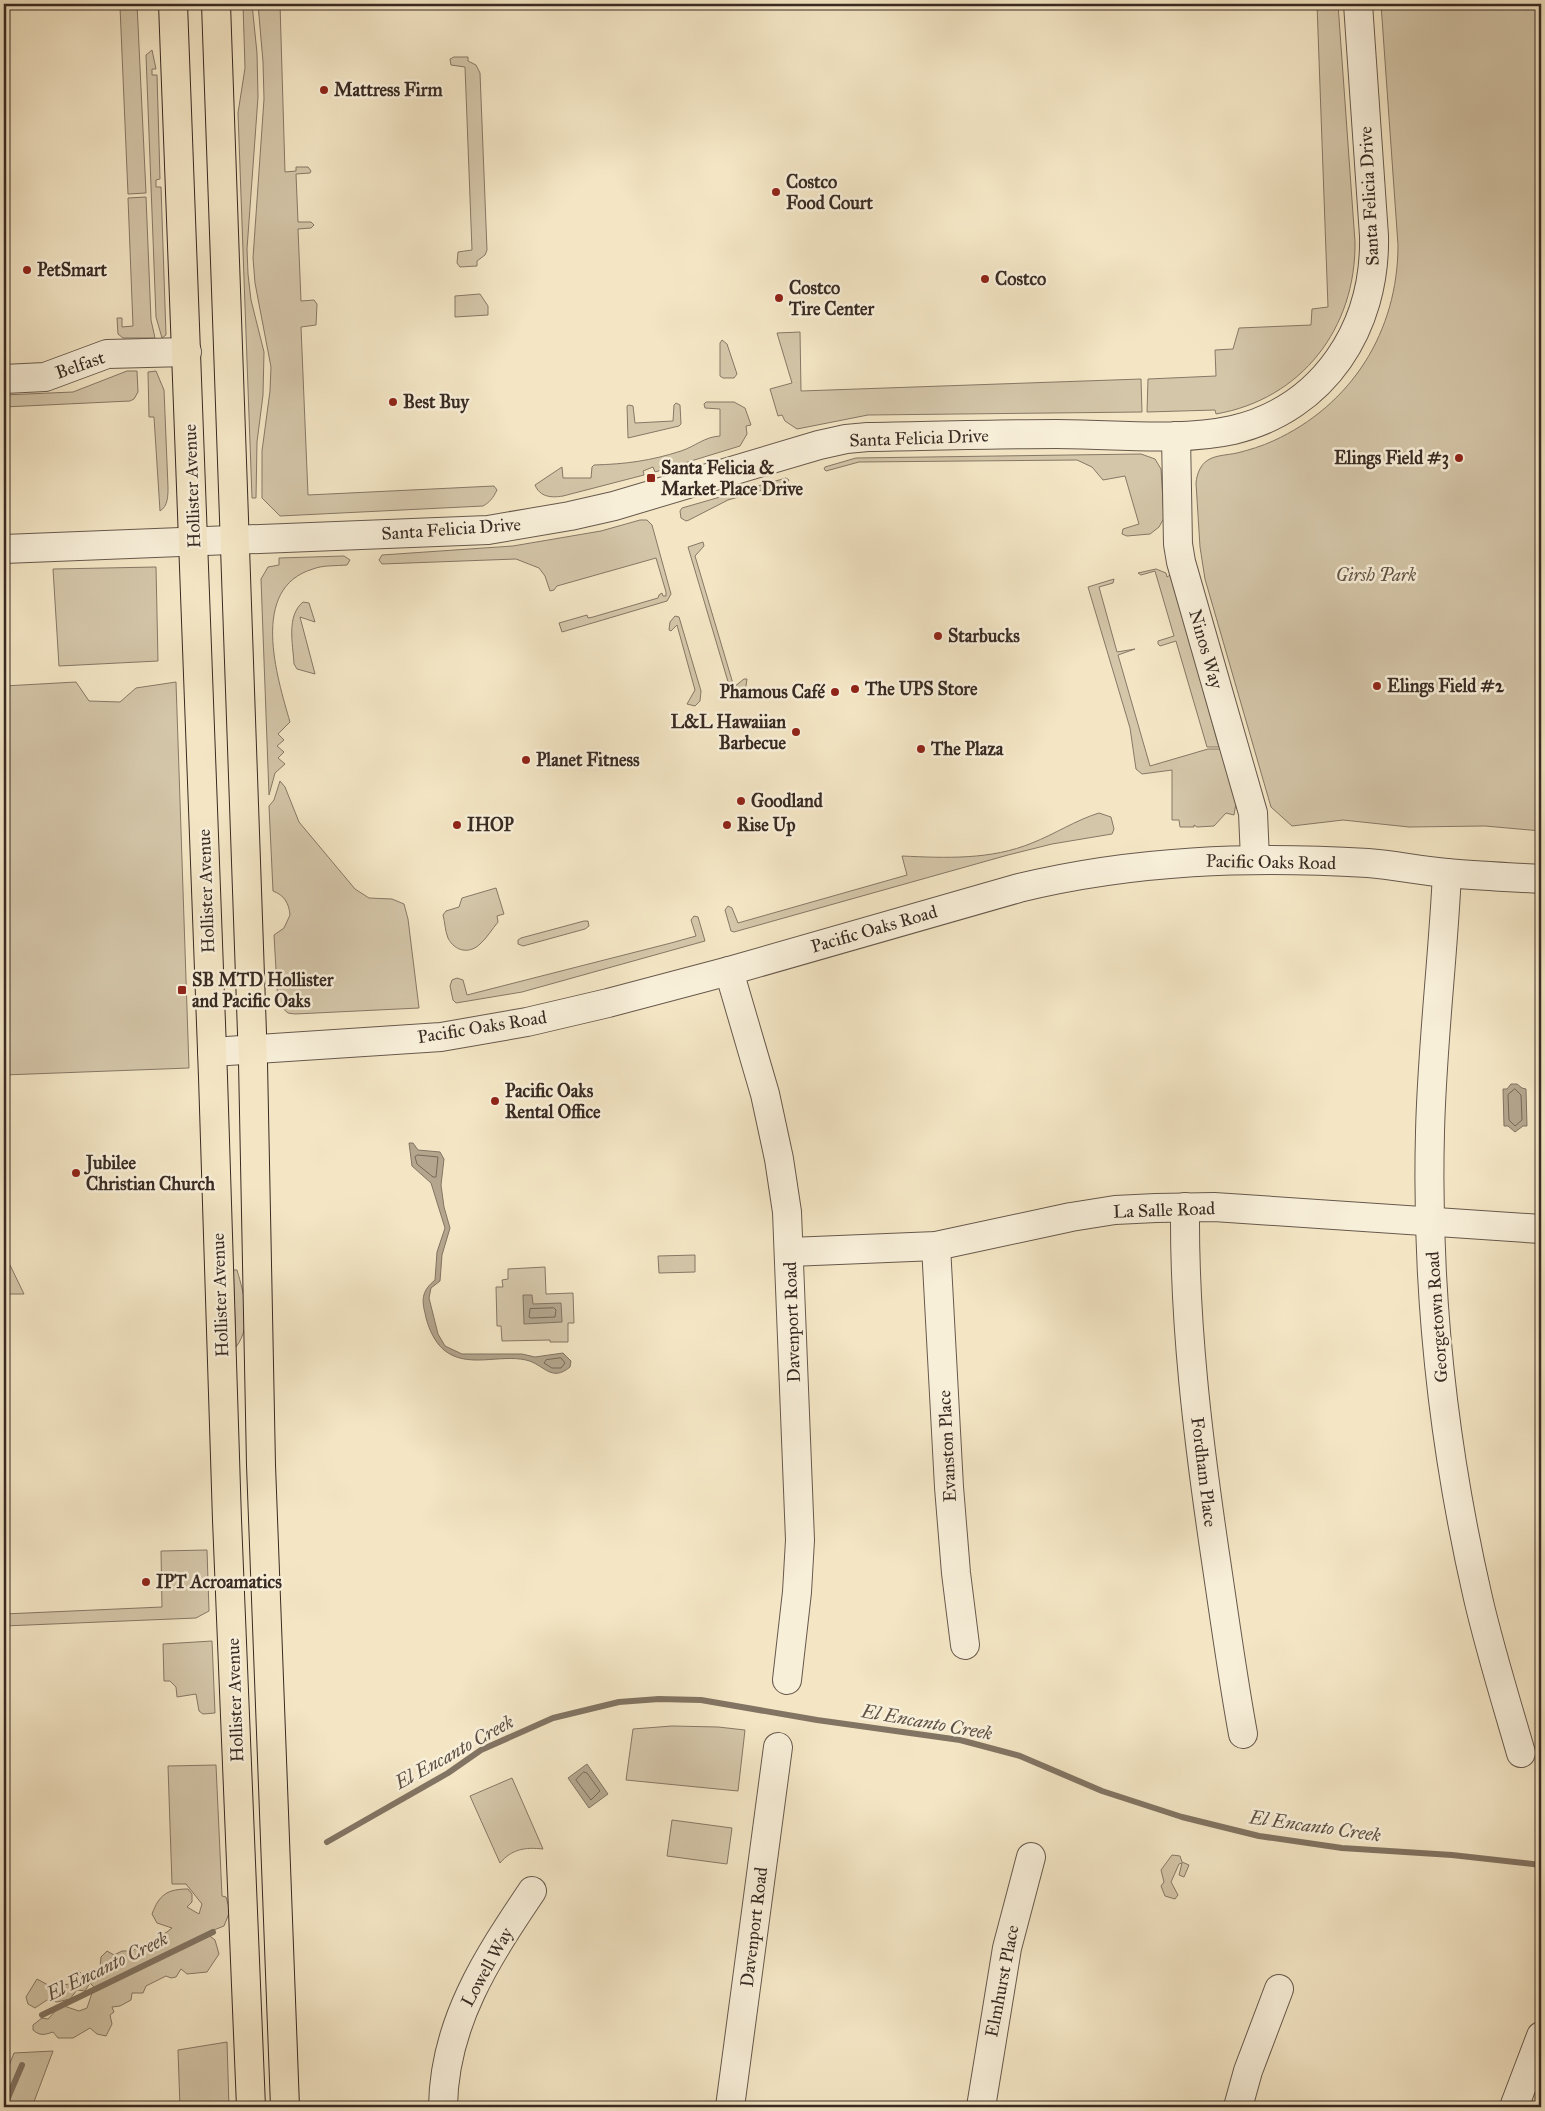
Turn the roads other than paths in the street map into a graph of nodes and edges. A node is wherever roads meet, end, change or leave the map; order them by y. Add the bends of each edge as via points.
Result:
1 (173, 4) edge
2 (216, 4) edge
3 (1358, 4) edge
4 (187, 352) junction
5 (4, 379) edge
6 (1176, 436) junction
7 (234, 540) junction
8 (194, 541) junction
9 (4, 548) edge
10 (1255, 859) junction
11 (1447, 873) junction
12 (1541, 879) edge
13 (729, 971) junction
14 (253, 1050) junction
15 (212, 1052) junction
16 (1185, 1207) junction
17 (1431, 1223) junction
18 (1541, 1229) edge
19 (936, 1246) junction
20 (790, 1252) junction
21 (965, 1646) dead end
22 (787, 1680) dead end
23 (1243, 1734) dead end
24 (778, 1747) dead end
25 (1521, 1753) dead end
26 (1030, 1857) dead end
27 (532, 1891) dead end
28 (1280, 1989) dead end
29 (1541, 2036) edge
30 (251, 2107) edge
31 (285, 2107) edge
32 (443, 2107) edge
33 (730, 2107) edge
34 (981, 2107) edge
35 (1238, 2107) edge
36 (1514, 2107) edge

1 - 4 main road, Hollister Avenue
2 - 7 main road, Hollister Avenue
3 - 6 street, Santa Felicia Drive via 1374,262 1370,290 1359,325 1349,345 1324,378 1292,404 1234,430
4 - 5 street, Belfast via 107,354 45,377
4 - 8 main road, Hollister Avenue
6 - 7 street, Santa Felicia Drive via 1055,434 846,439 614,506 520,525 474,531
6 - 10 street, Ninos Way via 1181,562 1253,813
7 - 8 street, Santa Felicia Drive
7 - 14 main road, Hollister Avenue
8 - 9 street, Santa Felicia Drive
8 - 15 main road, Hollister Avenue
10 - 11 street, Pacific Oaks Road via 1370,863
10 - 13 street, Pacific Oaks Road via 1133,866 1055,879
11 - 12 street, Pacific Oaks Road
11 - 17 street, Georgetown Road via 1433,1061
13 - 14 street, Pacific Oaks Road via 527,1022 440,1037
13 - 20 street, Davenport Road via 772,1125 787,1212
14 - 15 street, Pacific Oaks Road
14 - 31 main road, Hollister Avenue via 261,1465
15 - 30 main road, Hollister Avenue
16 - 17 street, La Salle Road
16 - 19 street, La Salle Road via 1114,1210
16 - 23 street, Fordham Place via 1191,1366 1202,1465
17 - 18 street, La Salle Road
17 - 25 street, Georgetown Road via 1439,1360 1455,1483 1485,1627
19 - 20 street, La Salle Road
19 - 21 street, Evanston Place via 949,1488
20 - 22 street, Davenport Road via 800,1540
24 - 33 street, Davenport Road
26 - 34 street, Elmhurst Place via 1007,1948
27 - 32 street, Lowell Way via 494,1948 469,1994 447,2068
28 - 35 street via 1248,2070
29 - 36 street

